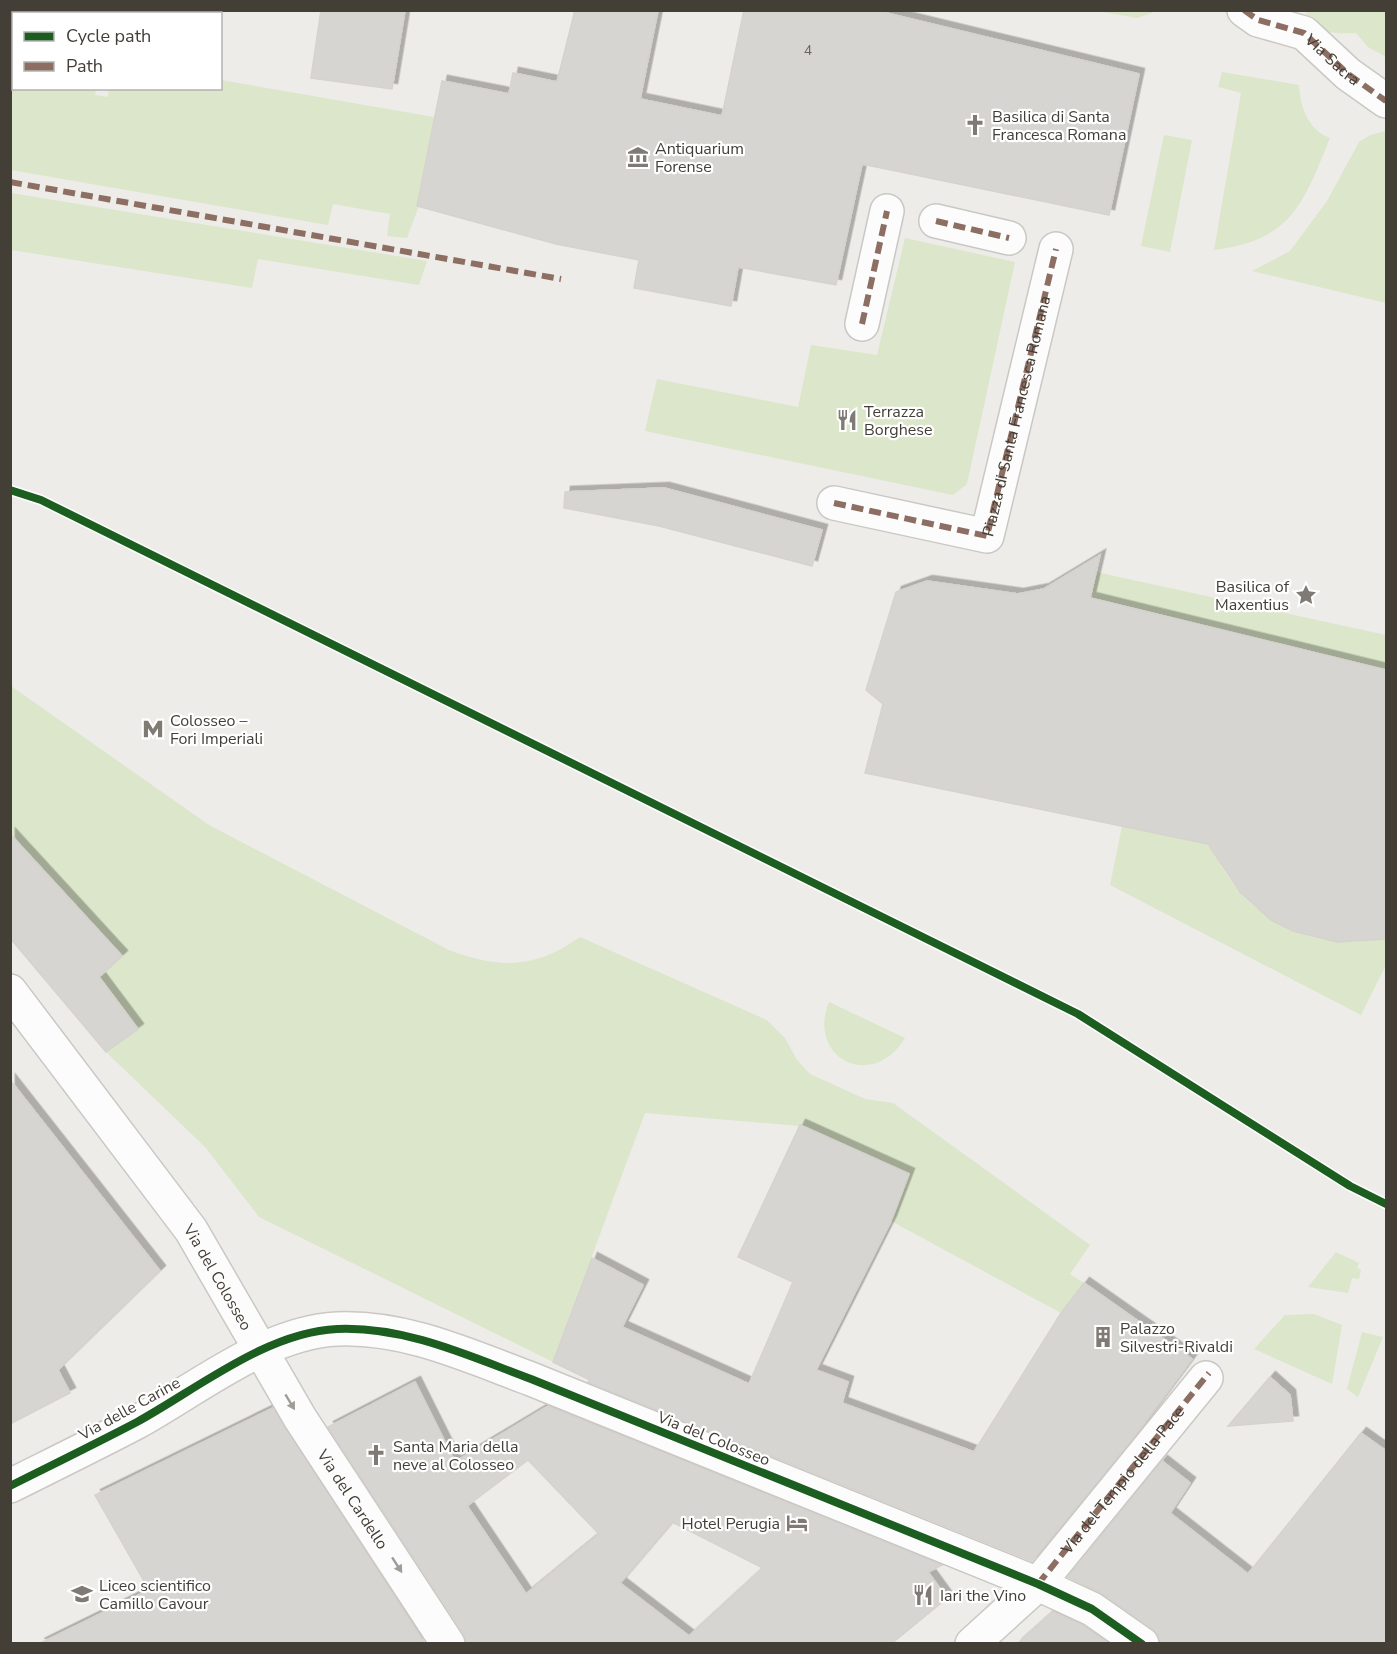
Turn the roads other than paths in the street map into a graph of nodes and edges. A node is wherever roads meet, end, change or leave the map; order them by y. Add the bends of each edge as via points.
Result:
1 (1244, 10) edge
2 (1386, 101) edge
3 (887, 211) dead end
4 (936, 221) dead end
5 (1009, 238) dead end
6 (1056, 249) dead end
7 (862, 324) dead end
8 (834, 503) dead end
9 (10, 991) edge
10 (260, 1352) junction
11 (1206, 1378) dead end
12 (10, 1486) edge
13 (1038, 1584) junction
14 (448, 1644) edge
15 (972, 1644) edge
16 (1142, 1644) edge

1 - 2 street, Via Sacra via 1258,20 1304,33 1348,74
3 - 7 street
4 - 5 street
6 - 8 street, Piazza di Santa Francesca Romana via 987,536
9 - 10 street, Via del Colosseo via 191,1230
10 - 12 street, Via delle Carine
10 - 13 street, Via del Colosseo via 280,1340 336,1329 375,1330 411,1337 531,1379
10 -> 14 street, Via del Cardello
11 - 13 street, Via del Tempio della Pace
13 - 15 street, Via del Tempio della Pace
13 - 16 street, Via del Colosseo via 1092,1610

